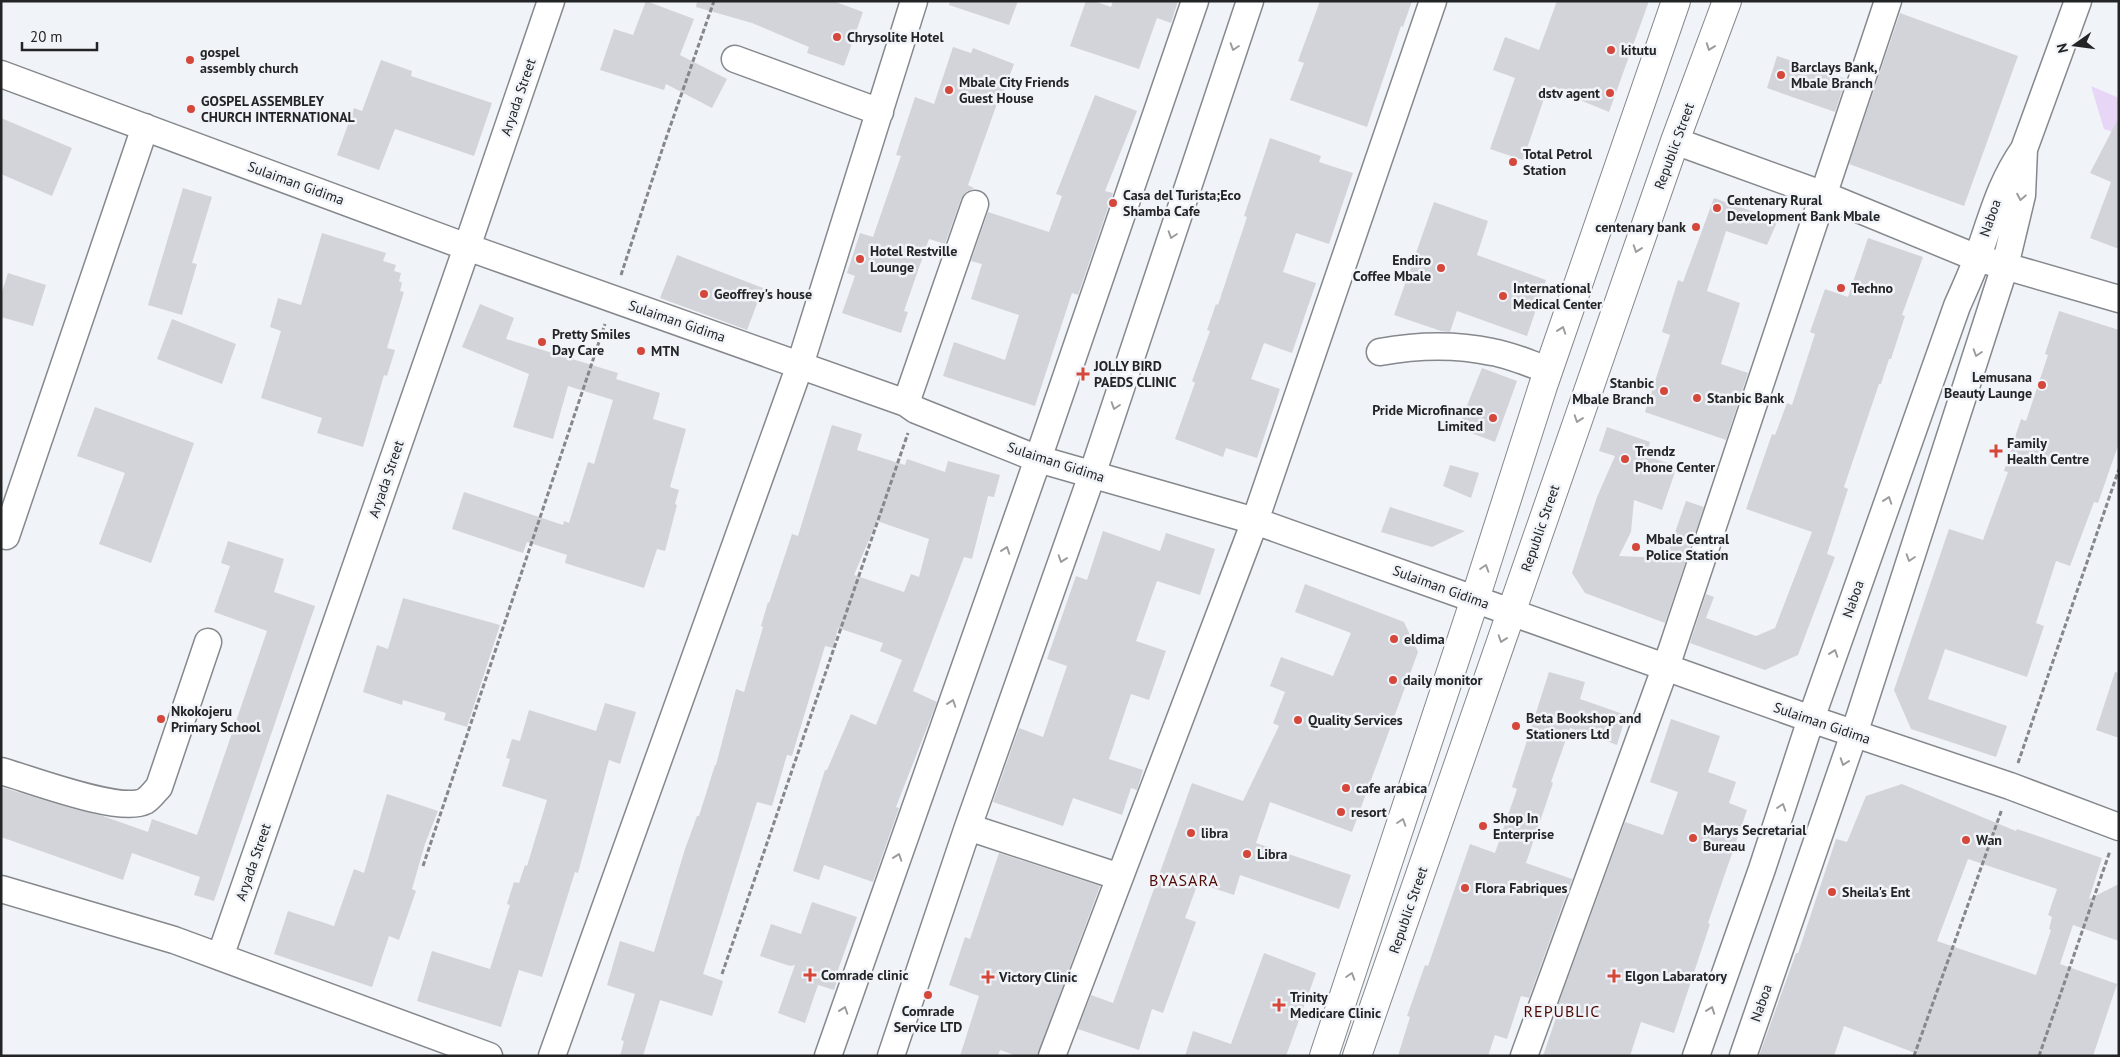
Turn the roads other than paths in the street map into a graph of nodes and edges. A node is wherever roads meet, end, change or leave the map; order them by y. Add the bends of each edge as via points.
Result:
1 (551, 1) edge
2 (914, 1) edge
3 (1195, 1) edge
4 (1250, 1) edge
5 (1433, 1) edge
6 (1676, 1) edge
7 (1727, 1) edge
8 (1888, 1) edge
9 (2078, 1) edge
10 (735, 59) dead end
11 (1, 74) edge
12 (880, 112) junction
13 (145, 127) junction
14 (1674, 141) junction
15 (2024, 149) junction
16 (1824, 195) junction
17 (975, 204) dead end
18 (467, 247) junction
19 (1977, 258) junction
20 (2005, 266) junction
21 (2119, 299) edge
22 (1380, 352) dead end
23 (800, 365) junction
24 (1548, 370) junction
25 (911, 406) junction
26 (1038, 459) junction
27 (1092, 475) junction
28 (1255, 521) junction
29 (6, 536) dead end
30 (1475, 599) junction
31 (1511, 612) junction
32 (208, 642) dead end
33 (1666, 667) junction
34 (1811, 719) junction
35 (1854, 734) junction
36 (1, 771) edge
37 (968, 827) junction
38 (2118, 827) edge
39 (1120, 877) junction
40 (1, 889) edge
41 (220, 957) junction
42 (489, 1056) edge
43 (552, 1056) edge
44 (828, 1056) edge
45 (891, 1056) edge
46 (1052, 1056) edge
47 (1324, 1056) edge
48 (1357, 1056) edge
49 (1524, 1056) edge
50 (1696, 1056) edge
51 (1743, 1056) edge

1 - 18 street, Aryada Street
2 - 12 street
3 - 26 street
4 -> 27 street
5 - 28 street
24 -> 6 main road
7 -> 14 main road, Republic Street
8 - 16 street
9 - 15 street, Naboa
10 - 12 street
11 - 13 street, Sulaiman Gidima
12 - 23 street
13 - 18 street, Sulaiman Gidima
13 - 29 street
14 - 16 street
14 -> 31 main road, Republic Street
15 - 19 street, Naboa via 2000,190
15 -> 20 street, Naboa via 2022,195
16 - 19 street
16 - 33 street
17 - 25 street
18 - 23 street, Sulaiman Gidima
18 - 41 street, Aryada Street
19 - 20 street
34 -> 19 street, Naboa via 1956,306
20 - 21 street
20 -> 35 street, Naboa
22 - 24 street via 1449,345 1494,352
23 - 25 street, Sulaiman Gidima
23 - 43 street
30 -> 24 main road
25 - 26 street, Sulaiman Gidima
26 - 27 street, Sulaiman Gidima
44 -> 26 street
27 - 28 street, Sulaiman Gidima
27 -> 37 street
28 - 30 street, Sulaiman Gidima
28 - 39 street
30 - 31 street, Sulaiman Gidima
47 -> 30 main road
31 - 33 street, Sulaiman Gidima
31 -> 48 main road, Republic Street
32 - 36 street via 159,787 145,801 124,804 101,801
33 - 34 street, Sulaiman Gidima
33 - 49 street
34 - 35 street, Sulaiman Gidima
50 -> 34 street, Naboa
35 - 38 street, Sulaiman Gidima via 2010,786
35 -> 51 street, Naboa
37 - 39 street
37 - 45 street
39 - 46 street
40 - 41 street via 174,940
41 - 42 street

